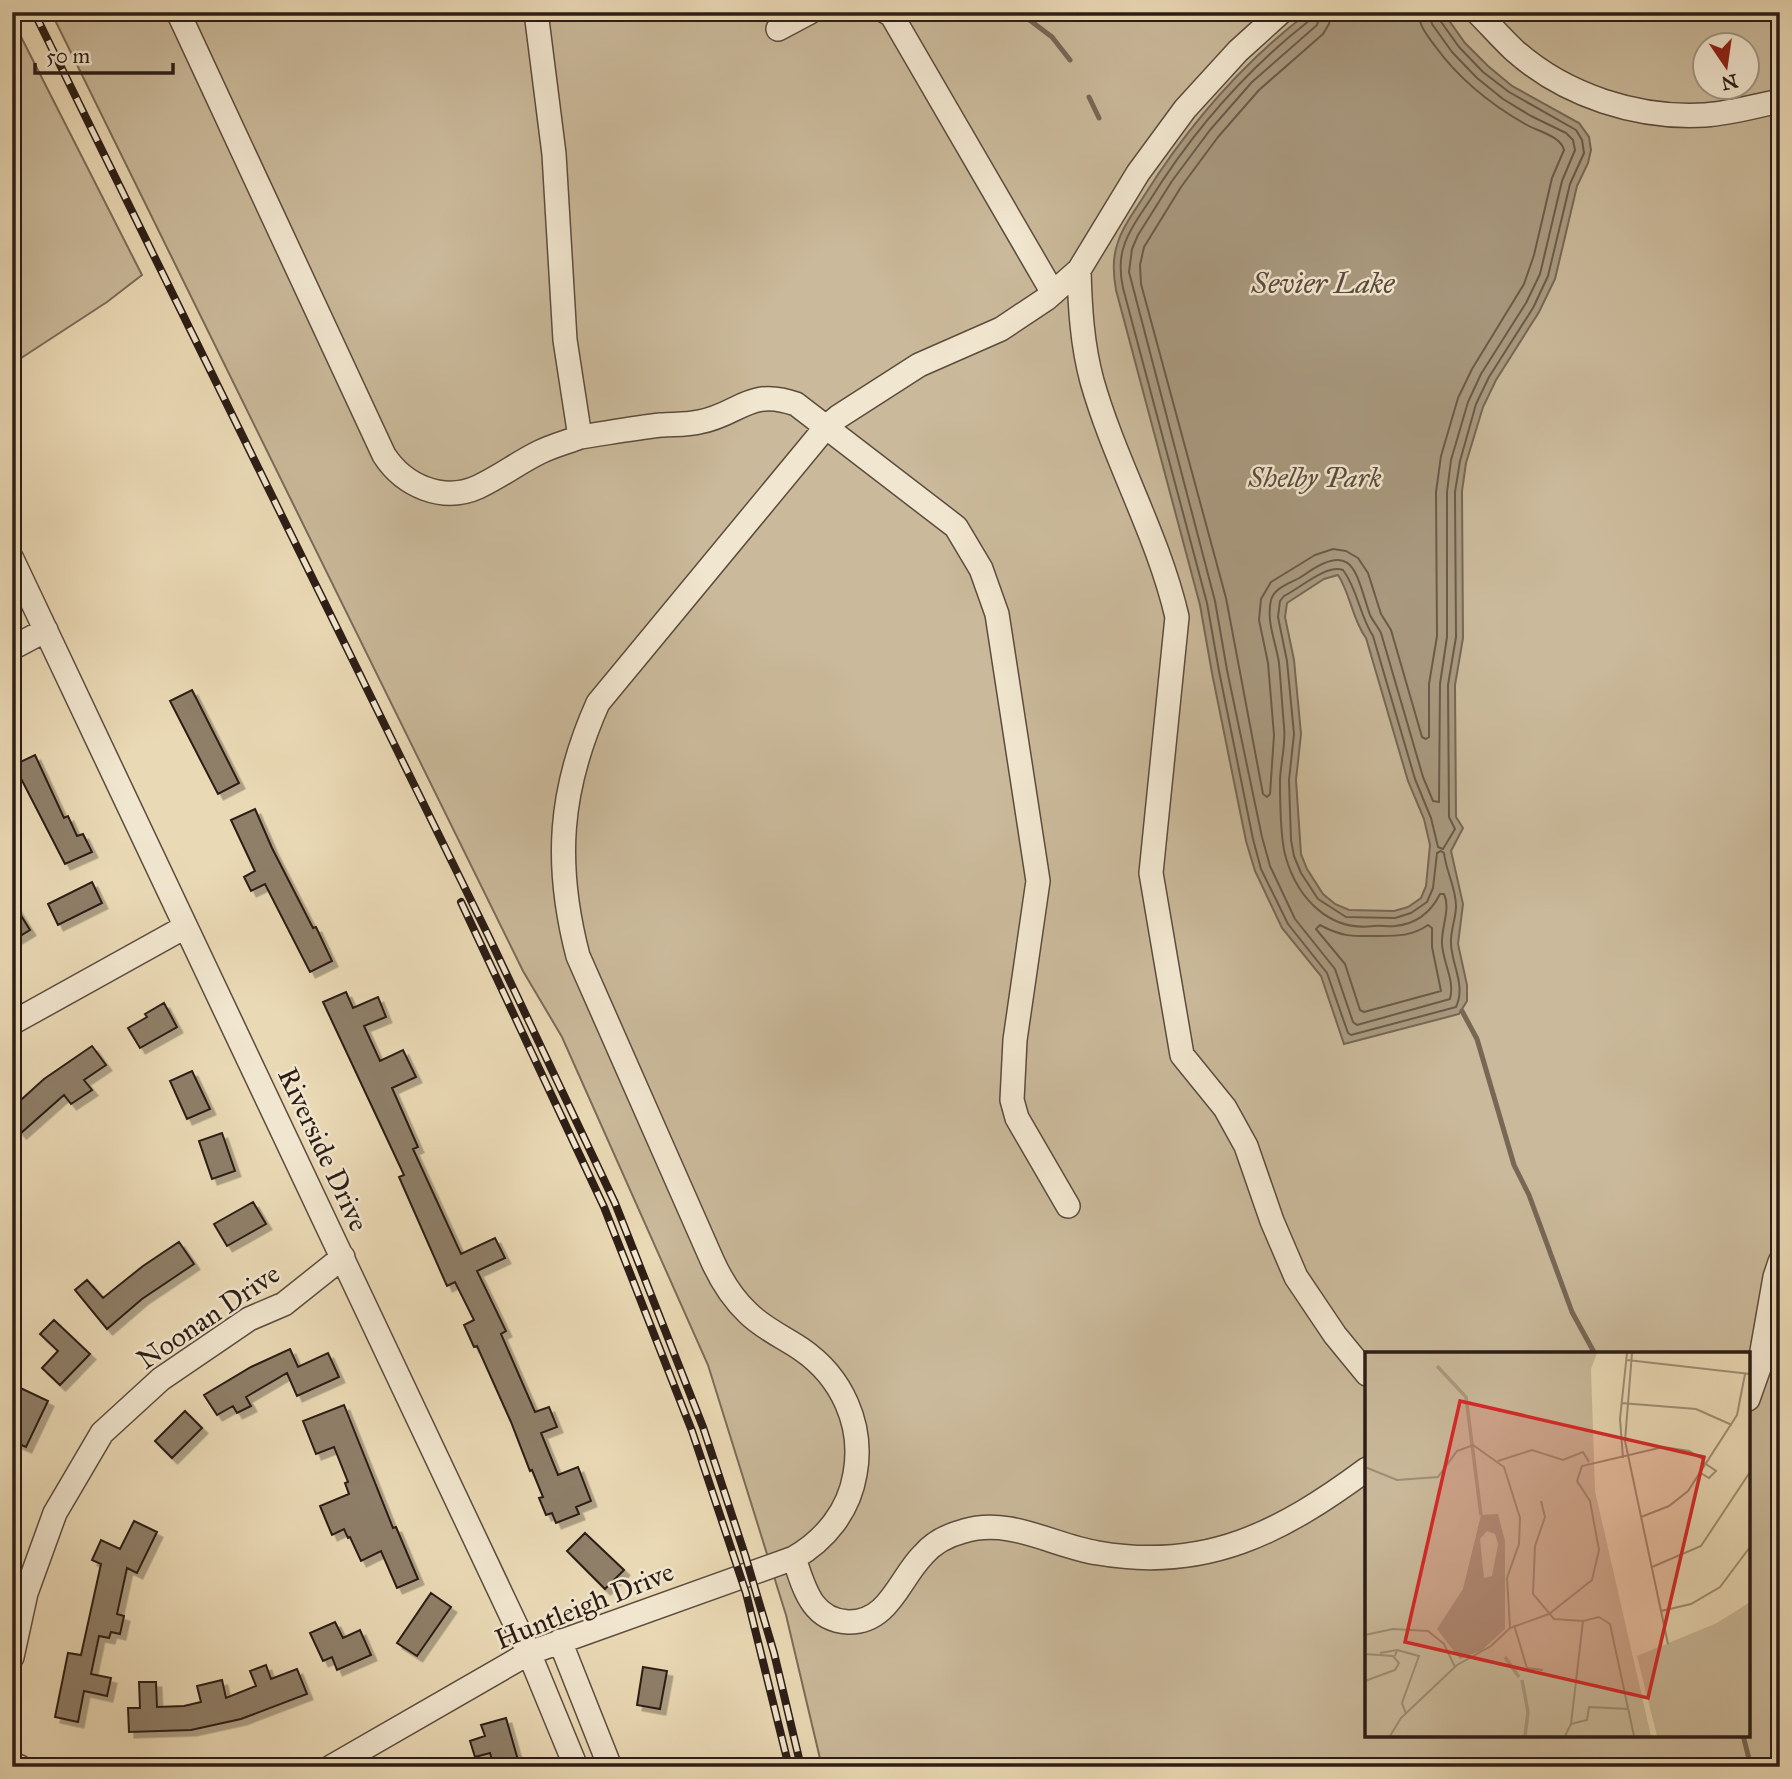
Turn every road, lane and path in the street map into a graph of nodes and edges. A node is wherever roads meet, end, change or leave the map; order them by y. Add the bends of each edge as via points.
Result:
1 (178, 12) edge
2 (536, 12) edge
3 (810, 12) edge
4 (886, 12) edge
5 (1281, 12) edge
6 (1477, 12) edge
7 (778, 29) dead end
8 (1780, 101) edge
9 (1079, 270) junction
10 (1053, 293) junction
11 (826, 427) junction
12 (580, 437) junction
13 (12, 559) edge
14 (46, 630) junction
15 (12, 648) edge
16 (185, 927) junction
17 (12, 1023) edge
18 (1068, 1206) dead end
19 (342, 1257) junction
20 (1780, 1262) edge
21 (1365, 1372) edge
22 (1750, 1393) edge
23 (1365, 1470) edge
24 (794, 1558) junction
25 (560, 1641) junction
26 (529, 1653) junction
27 (12, 1657) edge
28 (12, 1764) edge
29 (20, 1767) edge
30 (331, 1767) edge
31 (576, 1767) edge
32 (610, 1767) edge

1 - 12 street via 394,469 421,488 463,492 541,451
2 - 12 street via 554,154 565,340
3 - 7 street
4 - 10 street
5 - 9 street, Huntleigh Drive via 1185,109 1138,173
6 - 8 street via 1538,69 1618,106 1706,115
9 - 10 street, Huntleigh Drive
9 - 21 street via 1081,318 1092,381 1168,579 1177,617 1152,873 1182,1055 1225,1108 1246,1146 1296,1277
10 - 11 street, Huntleigh Drive via 1001,329 919,365
11 - 12 street via 796,404 771,398 746,402 697,423
11 - 18 street via 956,527 990,591 1002,638 1038,881 1015,1040 1012,1100 1017,1118
11 - 24 street, Huntleigh Drive via 598,703 572,773 562,846 565,896 578,956 718,1274 747,1312 825,1369 853,1420 857,1457 850,1493 828,1531
13 - 14 street, Riverside Drive
14 - 15 street
14 - 16 street, Riverside Drive
16 - 17 street
16 - 19 street, Riverside Drive
19 - 26 street, Riverside Drive
19 - 27 street, Noonan Drive via 284,1304 248,1319 161,1379 102,1433 55,1513 26,1593
20 - 22 street
23 - 24 street via 1292,1521 1215,1551 1164,1558 1097,1553 1012,1529 964,1531 932,1547 884,1609 856,1621 832,1619 815,1607
24 - 25 street, Huntleigh Drive
25 - 26 street, Huntleigh Drive
25 - 32 street
26 - 30 street, Huntleigh Drive
26 - 31 street, Riverside Drive
28 - 29 street

